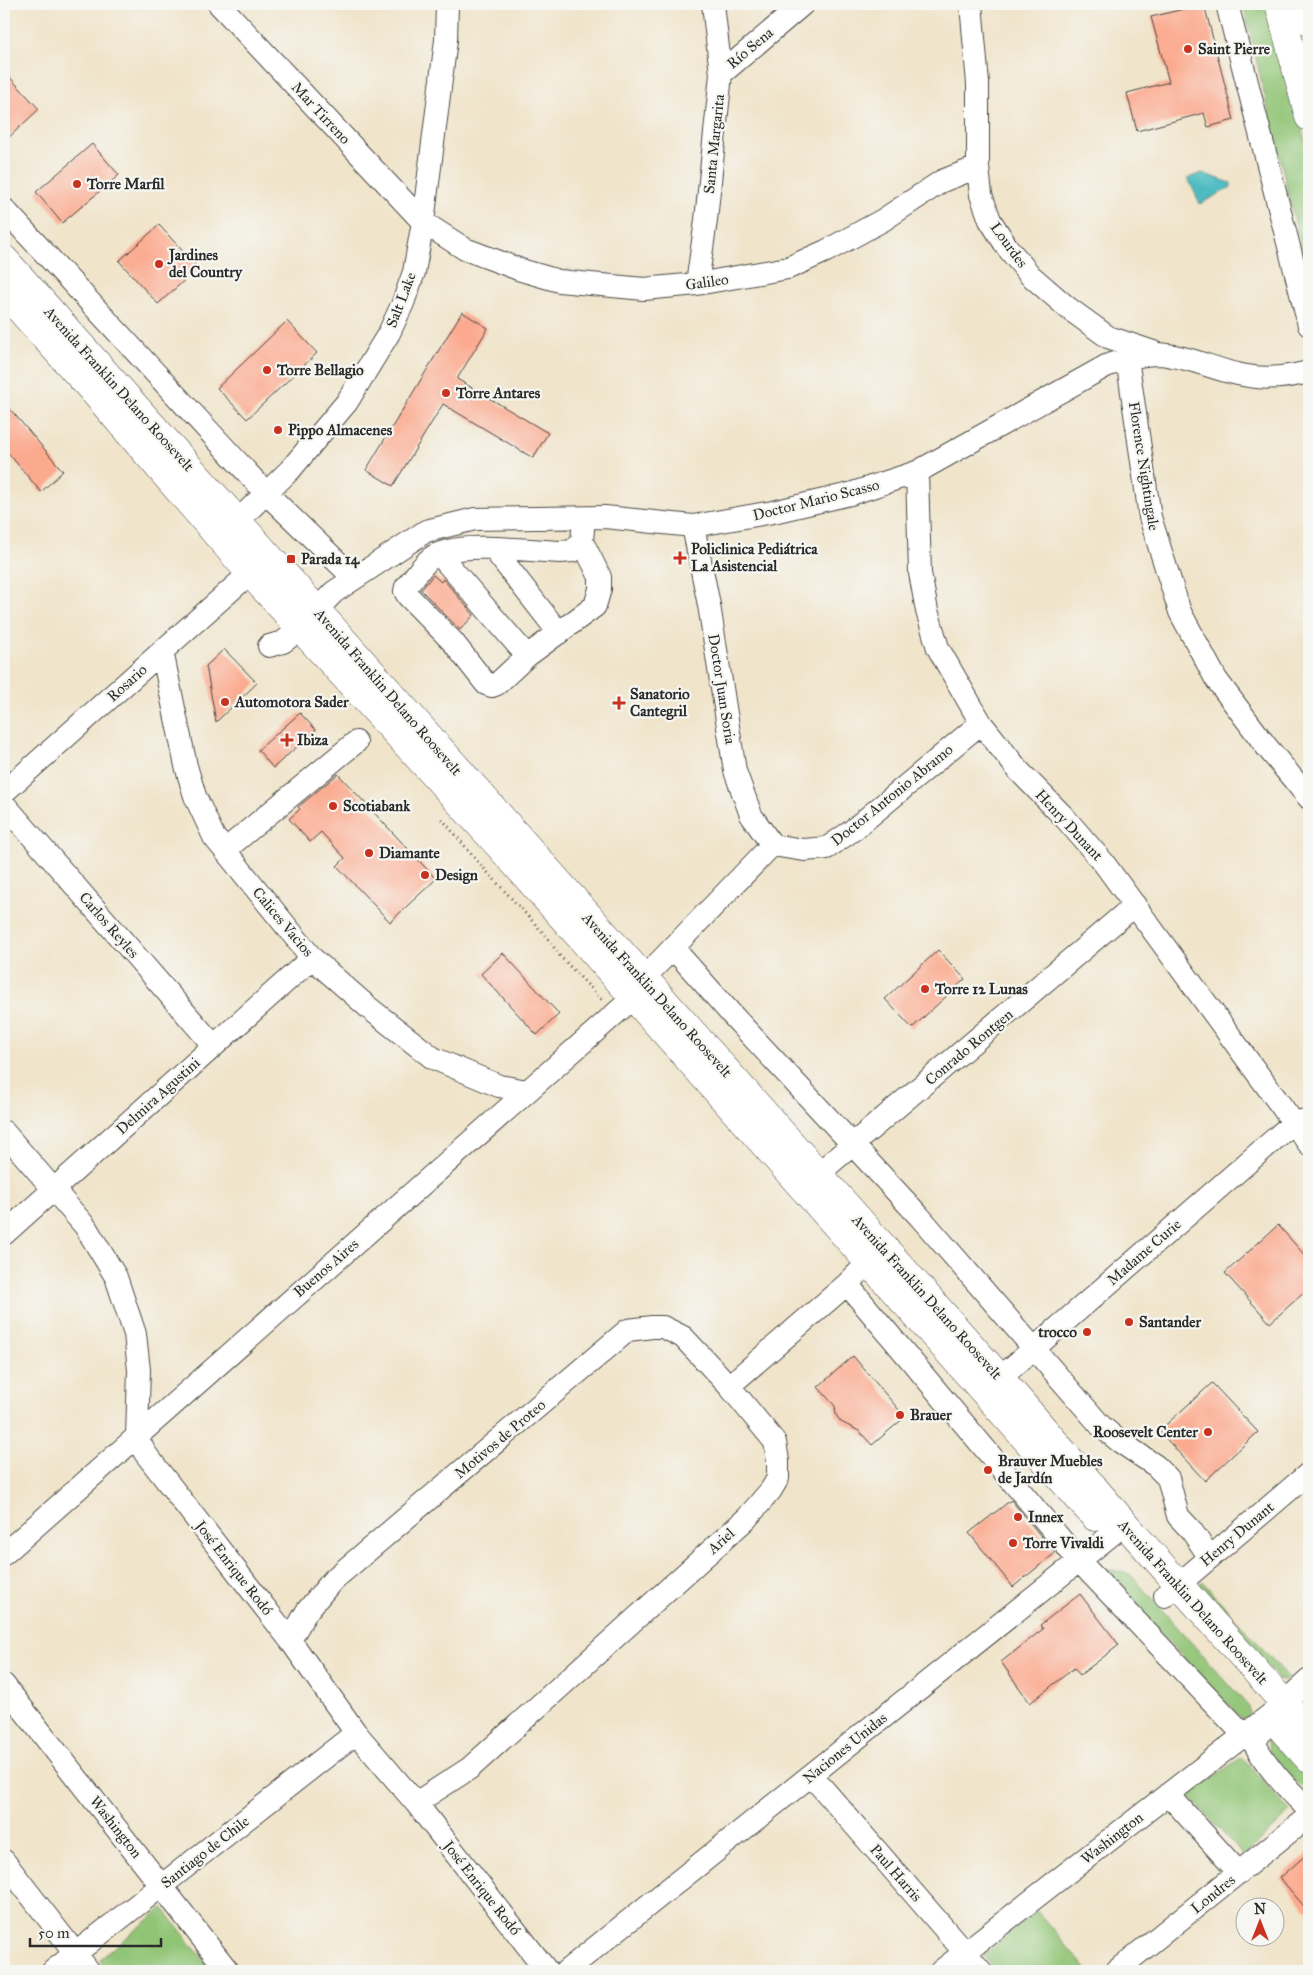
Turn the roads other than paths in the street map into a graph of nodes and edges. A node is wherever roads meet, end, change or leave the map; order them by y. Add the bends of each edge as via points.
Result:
1 (219, 4) edge
2 (447, 4) edge
3 (713, 4) edge
4 (803, 4) edge
5 (971, 4) edge
6 (1228, 4) edge
7 (1279, 4) edge
8 (1305, 4) edge
9 (1309, 21) edge
10 (721, 74) junction
11 (1309, 117) edge
12 (978, 167) junction
13 (4, 209) edge
14 (423, 222) junction
15 (5, 265) edge
16 (698, 284) junction
17 (4, 292) edge
18 (1309, 325) edge
19 (1158, 354) junction
20 (1127, 358) junction
21 (1309, 372) edge
22 (917, 472) junction
23 (267, 494) junction
24 (584, 518) junction
25 (693, 526) junction
26 (229, 529) junction
27 (582, 541) junction
28 (493, 548) junction
29 (439, 554) junction
30 (250, 573) junction
31 (354, 578) junction
32 (308, 618) junction
33 (558, 633) junction
34 (269, 646) dead end
35 (162, 651) junction
36 (527, 656) junction
37 (981, 723) junction
38 (356, 742) dead end
39 (4, 792) edge
40 (1309, 798) edge
41 (4, 804) edge
42 (772, 845) junction
43 (224, 850) junction
44 (1135, 905) junction
45 (673, 948) junction
46 (312, 958) junction
47 (630, 997) junction
48 (214, 1046) junction
49 (527, 1091) junction
50 (1301, 1121) edge
51 (4, 1132) edge
52 (1309, 1144) edge
53 (853, 1146) junction
54 (811, 1181) junction
55 (54, 1189) junction
56 (4, 1234) edge
57 (876, 1256) junction
58 (847, 1284) junction
59 (1033, 1350) junction
60 (729, 1386) junction
61 (992, 1386) junction
62 (137, 1436) junction
63 (1309, 1473) edge
64 (1118, 1530) junction
65 (4, 1554) edge
66 (1210, 1556) junction
67 (1079, 1561) junction
68 (1172, 1590) junction
69 (290, 1640) junction
70 (1309, 1680) edge
71 (4, 1684) edge
72 (1277, 1710) junction
73 (1309, 1731) edge
74 (356, 1733) junction
75 (1249, 1739) junction
76 (1309, 1760) edge
77 (811, 1775) junction
78 (1168, 1794) junction
79 (416, 1803) junction
80 (1309, 1803) edge
81 (1309, 1816) edge
82 (4, 1861) edge
83 (1239, 1872) junction
84 (162, 1886) junction
85 (964, 1952) junction
86 (76, 1954) junction
87 (54, 1971) edge
88 (89, 1971) edge
89 (228, 1971) edge
90 (548, 1971) edge
91 (566, 1971) edge
92 (941, 1971) edge
93 (980, 1971) edge
94 (1116, 1971) edge

1 - 14 street, Mar Tirreno
2 - 14 street, Salt Lake via 446,40
3 - 10 street, Santa Margarita
4 - 10 street, Río Sena
5 - 12 street, Lourdes via 978,84
6 - 18 street
7 - 11 main road
8 - 9 main road
10 - 16 street, Santa Margarita
12 - 16 street, Galileo via 942,182 883,220 788,268
12 - 19 street, Lourdes via 981,196 990,220 1030,275 1108,337
13 - 23 street
14 - 16 street, Galileo via 465,249 560,281 644,288
14 - 23 street, Salt Lake via 414,272 389,333 348,402
15 - 26 main road, Avenida Franklin Delano Roosevelt
17 - 26 main road, Avenida Franklin Delano Roosevelt
19 - 20 street, Doctor Mario Scasso
19 - 21 street, Doctor Mario Scasso via 1260,378 1284,378
20 - 22 street, Doctor Mario Scasso via 1106,366
20 - 40 street, Florence Nightingale via 1150,518 1180,612 1216,679
22 - 25 street, Doctor Mario Scasso via 840,496
22 - 37 street, Henry Dunant via 920,573 926,611 938,648
23 - 26 street, Salt Lake
23 - 31 street
24 - 25 street, Doctor Mario Scasso via 605,517
24 - 27 street
24 - 31 street, Doctor Mario Scasso via 475,519 426,531
25 - 42 street, Doctor Juan Soria via 735,771 751,815
26 - 30 main road, Avenida Franklin Delano Roosevelt
26 - 32 main road, Avenida Franklin Delano Roosevelt
27 - 28 street via 573,551
27 - 33 street via 600,577 600,589 595,606
28 - 29 street via 472,547
28 - 33 street
29 - 36 street
29 - 36 street via 432,557 406,587 408,596 453,642 486,684 497,684
30 - 32 main road, Avenida Franklin Delano Roosevelt
30 - 35 street, Rosario
31 - 32 street, Doctor Mario Scasso via 332,593
32 - 34 street, Doctor Mario Scasso via 283,642
32 - 47 main road, Avenida Franklin Delano Roosevelt
33 - 36 street
35 - 39 street, Rosario
35 - 43 street, Calices Vacios via 195,796 214,837
37 - 42 street, Doctor Antonio Abramo via 827,848 804,850
37 - 44 street, Henry Dunant via 1019,772 1103,862
38 - 43 street
41 - 48 street, Carlos Reyles
42 - 45 street
43 - 46 street, Calices Vacios
44 - 50 street, Henry Dunant
44 - 53 street, Conrado Rontgen
45 - 47 street
45 - 53 street
46 - 48 street, Delmira Agustini
46 - 49 street, Calices Vacios via 432,1058 499,1086
47 - 49 street, Buenos Aires
47 - 54 main road, Avenida Franklin Delano Roosevelt
48 - 55 street, Delmira Agustini
49 - 62 street, Buenos Aires
50 - 52 street, Henry Dunant
50 - 59 street, Madame Curie
51 - 55 street
53 - 54 street, Conrado Rontgen
53 - 59 street via 919,1216
54 - 57 main road, Avenida Franklin Delano Roosevelt
55 - 56 street, Delmira Agustini
55 - 62 street via 85,1226 116,1277 135,1334 139,1370
57 - 58 street
57 - 61 main road, Avenida Franklin Delano Roosevelt
58 - 60 street
58 - 67 street
59 - 61 street, Madame Curie
59 - 66 street via 1101,1426 1168,1478 1178,1516
60 - 69 street, Motivos de Proteo via 683,1337 663,1327 628,1330 333,1580
60 - 79 street, Ariel via 775,1442 778,1478 771,1490 747,1518 470,1768
61 - 64 main road, Avenida Franklin Delano Roosevelt
62 - 65 street, Buenos Aires
62 - 69 street, José Enrique Rodó via 145,1453
63 - 66 street, Henry Dunant
64 - 67 street, Naciones Unidas
64 - 68 main road, Avenida Franklin Delano Roosevelt
66 - 68 street, Henry Dunant
67 - 75 street
67 - 77 street, Naciones Unidas
68 - 72 main road, Avenida Franklin Delano Roosevelt
69 - 74 street, José Enrique Rodó
70 - 72 street, Washington
71 - 84 street, Washington
72 - 73 main road, Avenida Franklin Delano Roosevelt
72 - 75 street, Washington
72 - 76 main road, Avenida Franklin Delano Roosevelt
74 - 79 street, José Enrique Rodó
74 - 84 street, Santiago de Chile
75 - 78 street, Washington
75 - 80 street via 1284,1786 1303,1804
77 - 85 street, Paul Harris
77 - 91 street, Naciones Unidas
78 - 83 street
78 - 85 street, Washington
79 - 90 street, José Enrique Rodó
81 - 83 street, Londres
82 - 86 street
83 - 94 street, Londres
84 - 86 street, Santiago de Chile
84 - 89 street, Washington
85 - 92 street, Washington
85 - 93 street, Paul Harris
86 - 87 street, Santiago de Chile
86 - 88 street

